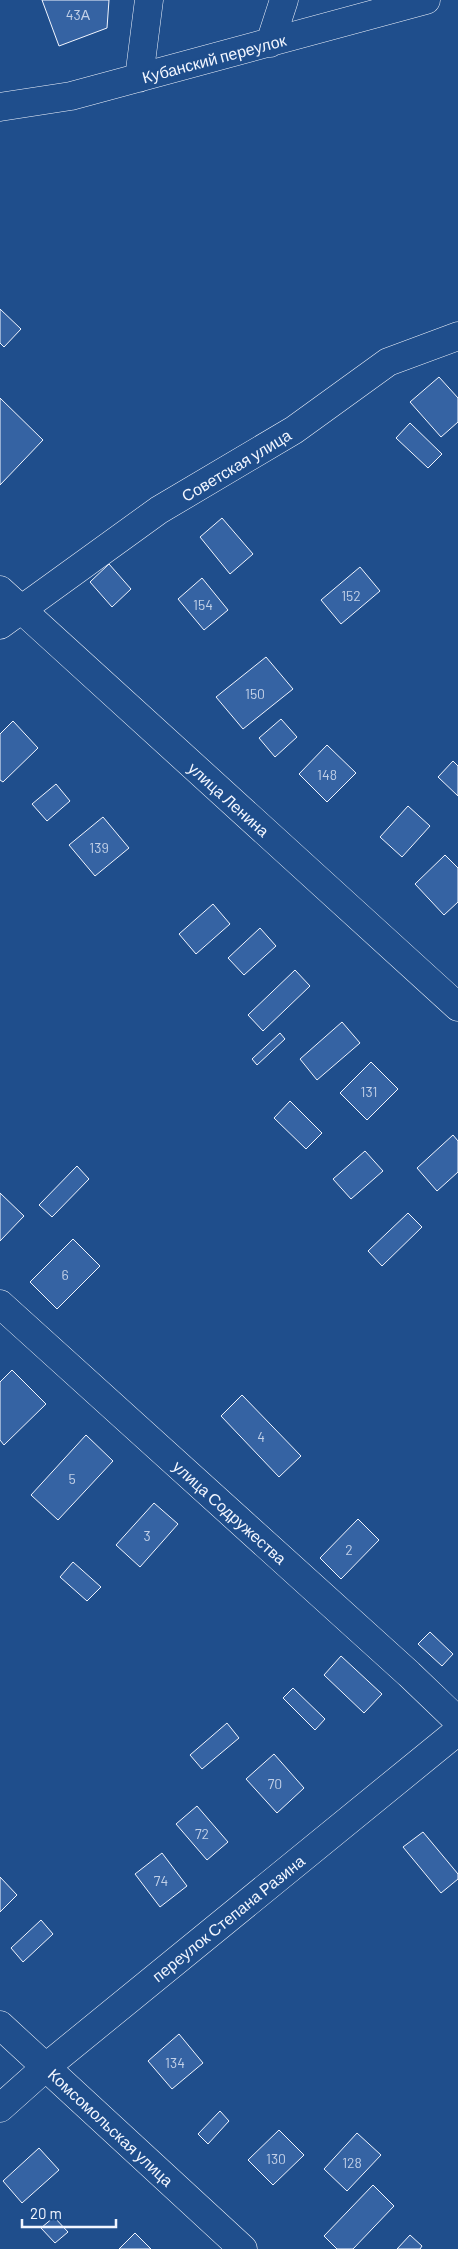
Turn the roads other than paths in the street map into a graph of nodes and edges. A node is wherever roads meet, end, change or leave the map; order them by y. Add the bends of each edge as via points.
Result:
1 (149, 0) edge
2 (284, 0) edge
3 (426, 0) edge
4 (270, 42) junction
5 (139, 78) junction
6 (0, 107) edge
7 (458, 336) edge
8 (0, 590) edge
9 (10, 617) edge
10 (458, 1007) edge
11 (0, 1304) edge
12 (458, 1722) edge
13 (458, 1731) edge
14 (0, 2025) edge
15 (46, 2067) junction
16 (0, 2108) edge
17 (243, 2249) edge

1 - 5 street
2 - 4 street
3 - 4 street, Кубанский переулок
4 - 5 street, Кубанский переулок
5 - 6 street, Кубанский переулок via 71,96
7 - 9 street, Советская улица via 388,362 294,430 159,510
8 - 9 street, улица Ленина
9 - 10 street, улица Ленина
11 - 12 street, улица Содружества
13 - 15 street, переулок Степана Разина
14 - 15 street, Комсомольская улица
15 - 16 street, переулок Степана Разина
15 - 17 street, Комсомольская улица

